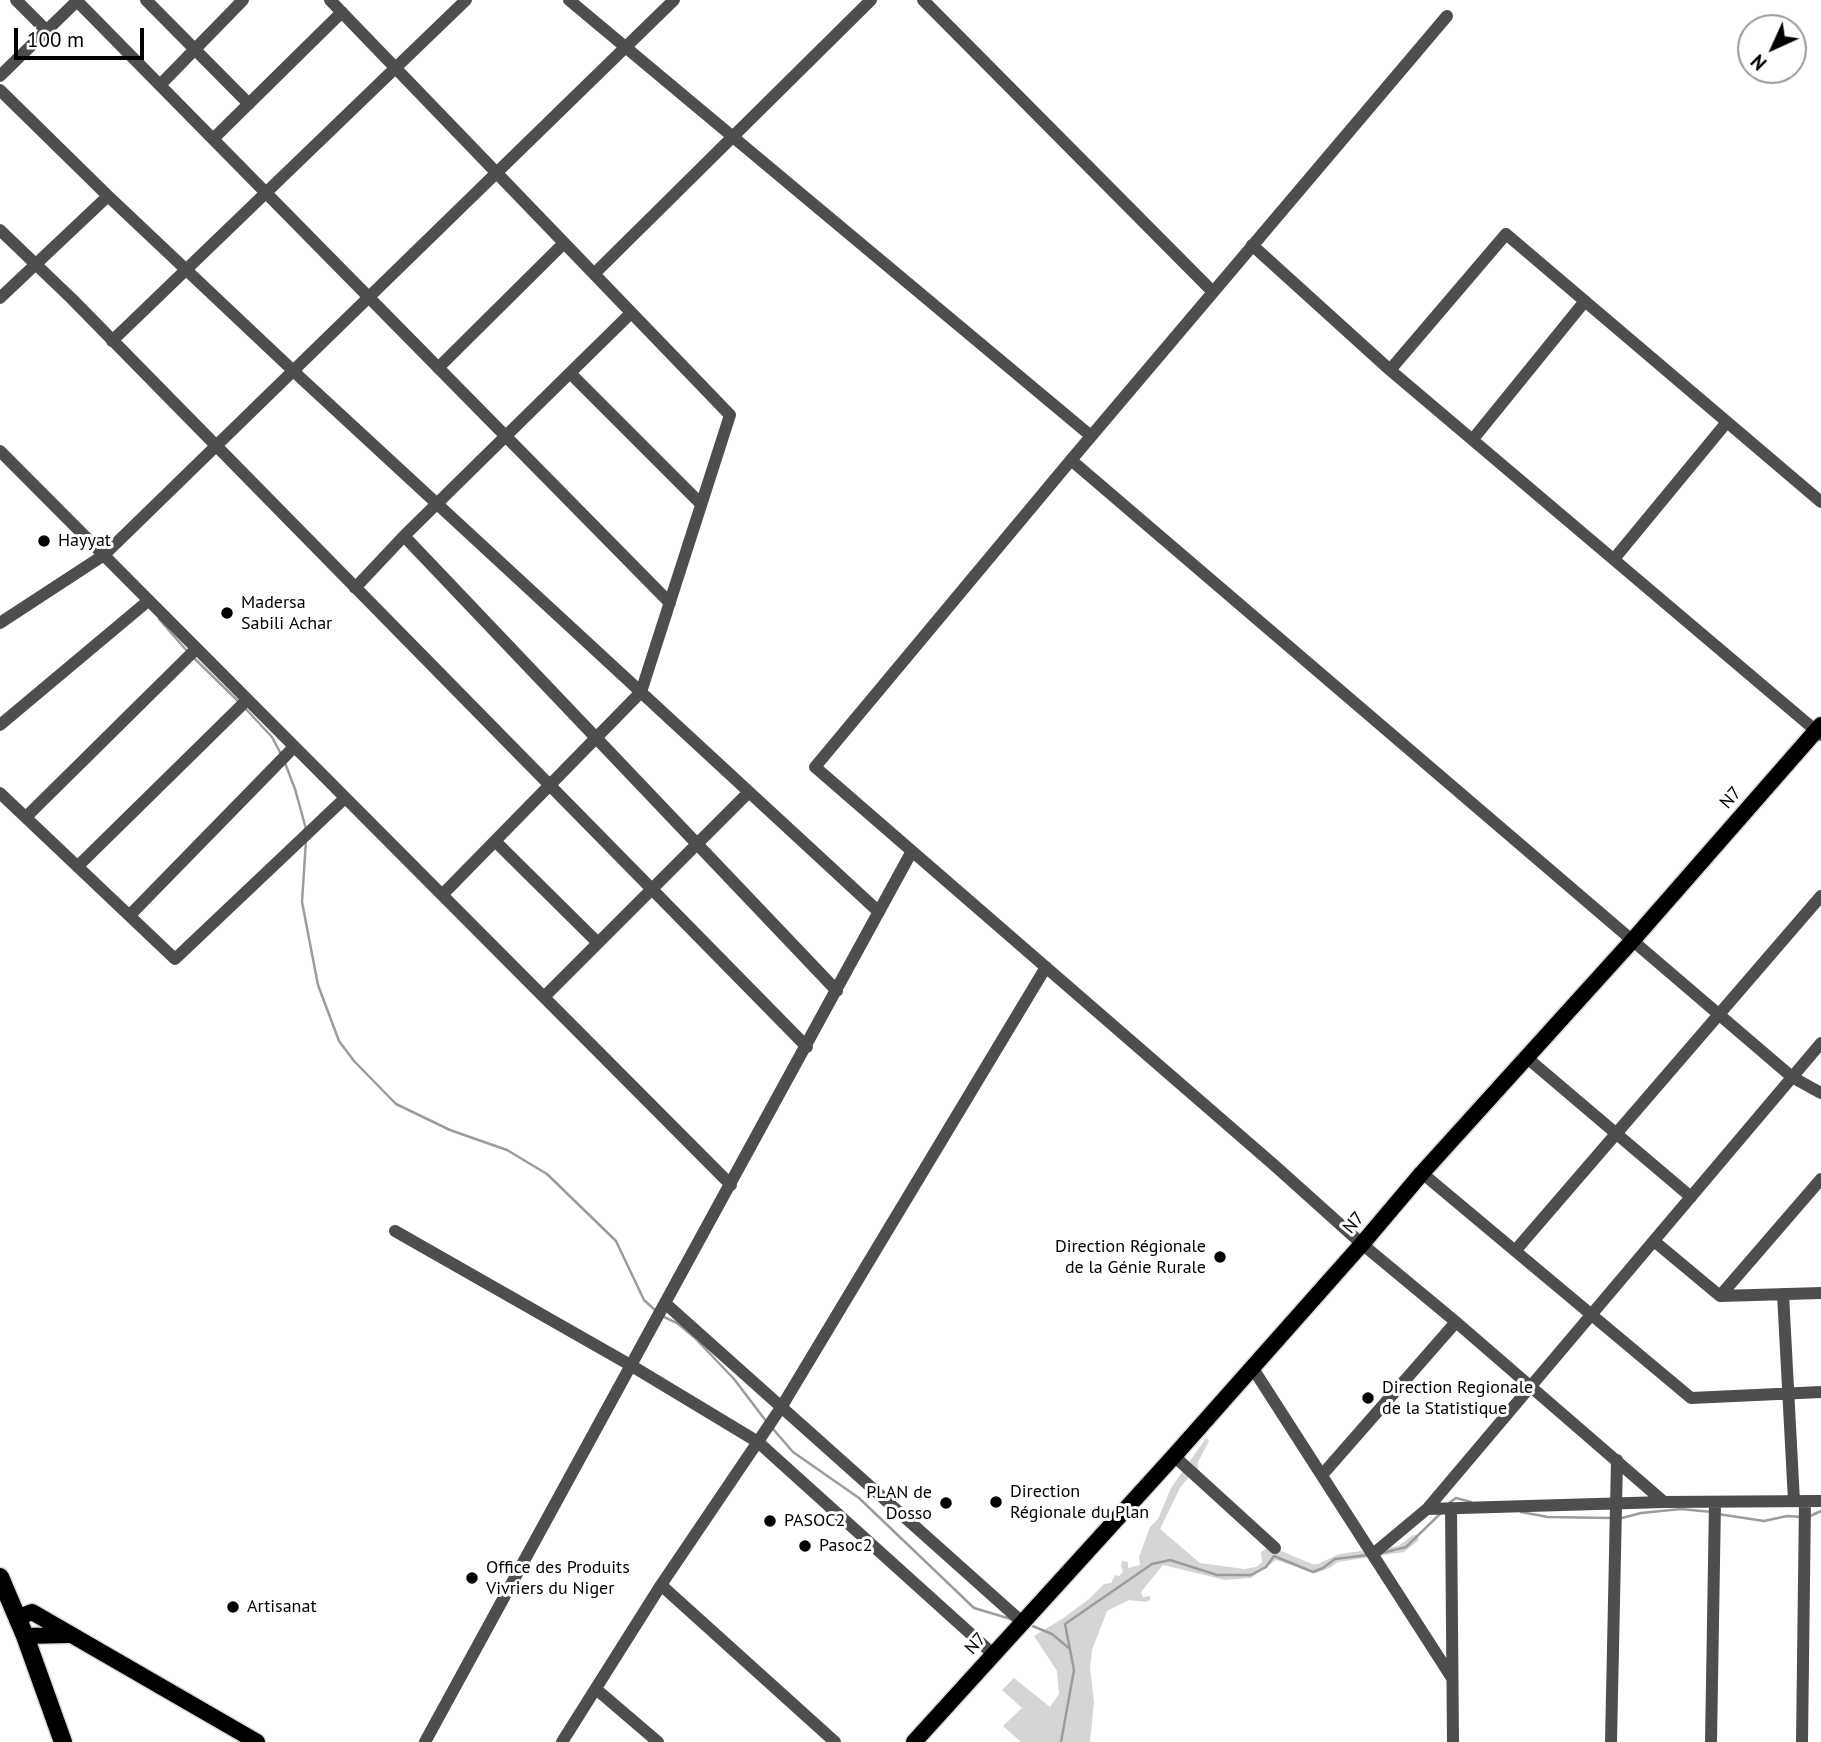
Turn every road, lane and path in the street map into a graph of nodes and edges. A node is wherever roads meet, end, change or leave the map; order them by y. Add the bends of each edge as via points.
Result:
1 (16, 0) edge
2 (146, 0) edge
3 (243, 0) edge
4 (330, 0) edge
5 (466, 0) edge
6 (569, 0) edge
7 (674, 0) edge
8 (871, 0) edge
9 (923, 0) edge
10 (78, 1) edge
11 (342, 12) junction
12 (1447, 16) dead end
13 (47, 31) junction
14 (625, 47) junction
15 (195, 49) junction
16 (396, 68) junction
17 (0, 76) edge
18 (160, 85) junction
19 (0, 90) edge
20 (249, 104) junction
21 (733, 137) junction
22 (213, 139) junction
23 (496, 173) junction
24 (266, 193) junction
25 (108, 196) junction
26 (0, 230) edge
27 (564, 243) junction
28 (1252, 245) junction
29 (36, 263) junction
30 (186, 270) junction
31 (594, 274) junction
32 (1213, 292) junction
33 (369, 297) junction
34 (0, 298) edge
35 (1585, 301) junction
36 (631, 313) junction
37 (112, 341) junction
38 (438, 368) junction
39 (293, 370) junction
40 (1391, 370) junction
41 (570, 373) junction
42 (1727, 422) junction
43 (506, 436) junction
44 (1091, 436) junction
45 (1472, 439) junction
46 (216, 446) junction
47 (0, 451) edge
48 (1071, 460) junction
49 (1821, 502) edge
50 (437, 503) junction
51 (701, 504) junction
52 (404, 536) junction
53 (104, 555) junction
54 (1614, 559) junction
55 (355, 588) junction
56 (148, 601) junction
57 (670, 603) junction
58 (0, 623) edge
59 (196, 649) junction
60 (641, 692) junction
61 (247, 700) junction
62 (0, 724) edge
63 (1819, 730) edge
64 (597, 738) junction
65 (294, 747) junction
66 (550, 786) junction
67 (749, 792) junction
68 (0, 793) edge
69 (345, 798) junction
70 (26, 817) junction
71 (496, 842) junction
72 (697, 844) junction
73 (912, 852) junction
74 (78, 866) junction
75 (651, 889) junction
76 (442, 894) junction
77 (1821, 896) edge
78 (879, 912) junction
79 (130, 915) junction
80 (1632, 941) junction
81 (598, 943) junction
82 (1046, 967) junction
83 (837, 991) junction
84 (544, 997) junction
85 (1719, 1015) junction
86 (1821, 1043) edge
87 (807, 1047) junction
88 (1526, 1057) junction
89 (1792, 1077) junction
90 (1821, 1093) edge
91 (1616, 1134) junction
92 (1422, 1173) junction
93 (1821, 1179) edge
94 (731, 1185) junction
95 (1691, 1197) junction
96 (395, 1231) dead end
97 (1654, 1241) junction
98 (1362, 1244) junction
99 (1515, 1251) junction
100 (1821, 1293) edge
101 (1783, 1294) junction
102 (1720, 1296) junction
103 (666, 1304) junction
104 (1591, 1315) junction
105 (1456, 1322) junction
106 (632, 1366) junction
107 (1252, 1367) junction
108 (1531, 1386) junction
109 (1821, 1392) edge
110 (1788, 1394) junction
111 (782, 1406) junction
112 (758, 1442) junction
113 (1174, 1457) junction
114 (1617, 1460) junction
115 (1322, 1475) junction
116 (1800, 1501) junction
117 (1664, 1502) junction
118 (1715, 1502) junction
119 (1821, 1502) edge
120 (1616, 1503) junction
121 (1451, 1508) junction
122 (1427, 1509) junction
123 (1275, 1548) dead end
124 (1373, 1554) junction
125 (0, 1577) edge
126 (661, 1585) junction
127 (4, 1599) edge
128 (24, 1615) junction
129 (1022, 1622) junction
130 (69, 1635) junction
131 (24, 1636) junction
132 (993, 1654) junction
133 (1452, 1678) junction
134 (596, 1689) junction
135 (63, 1742) edge
136 (257, 1742) edge
137 (425, 1742) edge
138 (562, 1742) edge
139 (658, 1742) edge
140 (835, 1742) edge
141 (914, 1742) edge
142 (1453, 1742) edge
143 (1611, 1742) edge
144 (1711, 1742) edge
145 (1802, 1742) edge

1 - 13 street
2 - 15 street
3 - 15 street
4 - 11 street
5 - 16 street
6 - 14 street
7 - 14 street
8 - 21 street
9 - 32 street
10 - 13 street
10 - 18 street
11 - 16 street
11 - 20 street
12 - 28 street
13 - 17 street
14 - 21 street
14 - 23 street
15 - 18 street
15 - 20 street
16 - 23 street
16 - 24 street
18 - 22 street
19 - 25 street
20 - 22 street
21 - 31 street
21 - 44 street
22 - 24 street
23 - 27 street
23 - 33 street
24 - 30 street
24 - 33 street
25 - 29 street
25 - 30 street
26 - 29 street
27 - 31 street
27 - 38 street
28 - 32 street
28 - 40 street
29 - 34 street
29 - 37 street
30 - 37 street
30 - 39 street
31 - 36 street
32 - 44 street
33 - 38 street
33 - 39 street
35 - 40 street via 1506,234
35 - 42 street
35 - 45 street
36 - 41 street
36 - 51 street via 730,415
37 - 46 street
38 - 43 street
39 - 46 street
39 - 50 street
40 - 45 street
41 - 43 street
41 - 51 street
42 - 49 street
42 - 54 street
43 - 50 street
43 - 57 street
44 - 48 street
45 - 54 street
46 - 53 street
46 - 55 street
47 - 53 street
48 - 73 street via 815,767
48 - 80 street
50 - 52 street
50 - 60 street
51 - 57 street
52 - 55 street
52 - 64 street
53 - 56 street
53 - 58 street
54 - 63 street
55 - 66 street
56 - 59 street
56 - 62 street
57 - 60 street
59 - 61 street
59 - 70 street
60 - 64 street
60 - 67 street
61 - 65 street
61 - 74 street
63 - 80 main road, N7
64 - 66 street
64 - 72 street
65 - 69 street
65 - 79 street
66 - 71 street
66 - 75 street
67 - 72 street
67 - 78 street
68 - 70 street
69 - 76 street
69 - 79 street via 175,959
70 - 74 street
71 - 76 street
71 - 81 street
72 - 75 street
72 - 83 street
73 - 78 street
73 - 82 street
74 - 79 street
75 - 81 street
75 - 87 street
76 - 84 street
77 - 85 street
78 - 83 street
80 - 85 street
80 - 88 main road, N7
81 - 84 street
82 - 98 street
82 - 111 street
83 - 87 street
84 - 94 street
85 - 89 street
85 - 91 street
86 - 89 street
87 - 94 street
88 - 91 street
88 - 92 main road, N7
89 - 90 street
89 - 95 street
91 - 95 street
91 - 99 street
92 - 98 main road, N7
92 - 99 street
93 - 102 street
94 - 103 street
95 - 97 street
96 - 106 street
97 - 102 street
97 - 104 street
98 - 105 street
98 - 107 main road, N7
99 - 104 street
100 - 101 street
101 - 102 street
101 - 110 street
103 - 106 street
103 - 111 street
104 - 108 street
104 - 110 street via 1691,1398
105 - 108 street
105 - 115 street
106 - 112 street
106 - 137 street
107 - 113 main road, N7
107 - 115 street
108 - 114 street
108 - 122 street
109 - 110 street
110 - 116 street
111 - 112 street
111 - 129 street
112 - 126 street
112 - 132 street
113 - 123 street
113 - 129 main road, N7
114 - 117 street
114 - 120 street
115 - 124 street
116 - 118 street
116 - 119 street
116 - 145 street
117 - 118 street
117 - 120 street
118 - 144 street
120 - 121 street
120 - 143 street
121 - 122 street
121 - 133 street
122 - 124 street
124 - 133 street
125 - 127 highway
126 - 134 street
126 - 140 street
127 - 128 highway
128 - 130 main road
128 - 131 highway
129 - 132 main road, N7
130 - 131 main road
130 - 136 main road
131 - 135 highway
132 - 141 main road, N7
133 - 142 street
134 - 138 street
134 - 139 street

